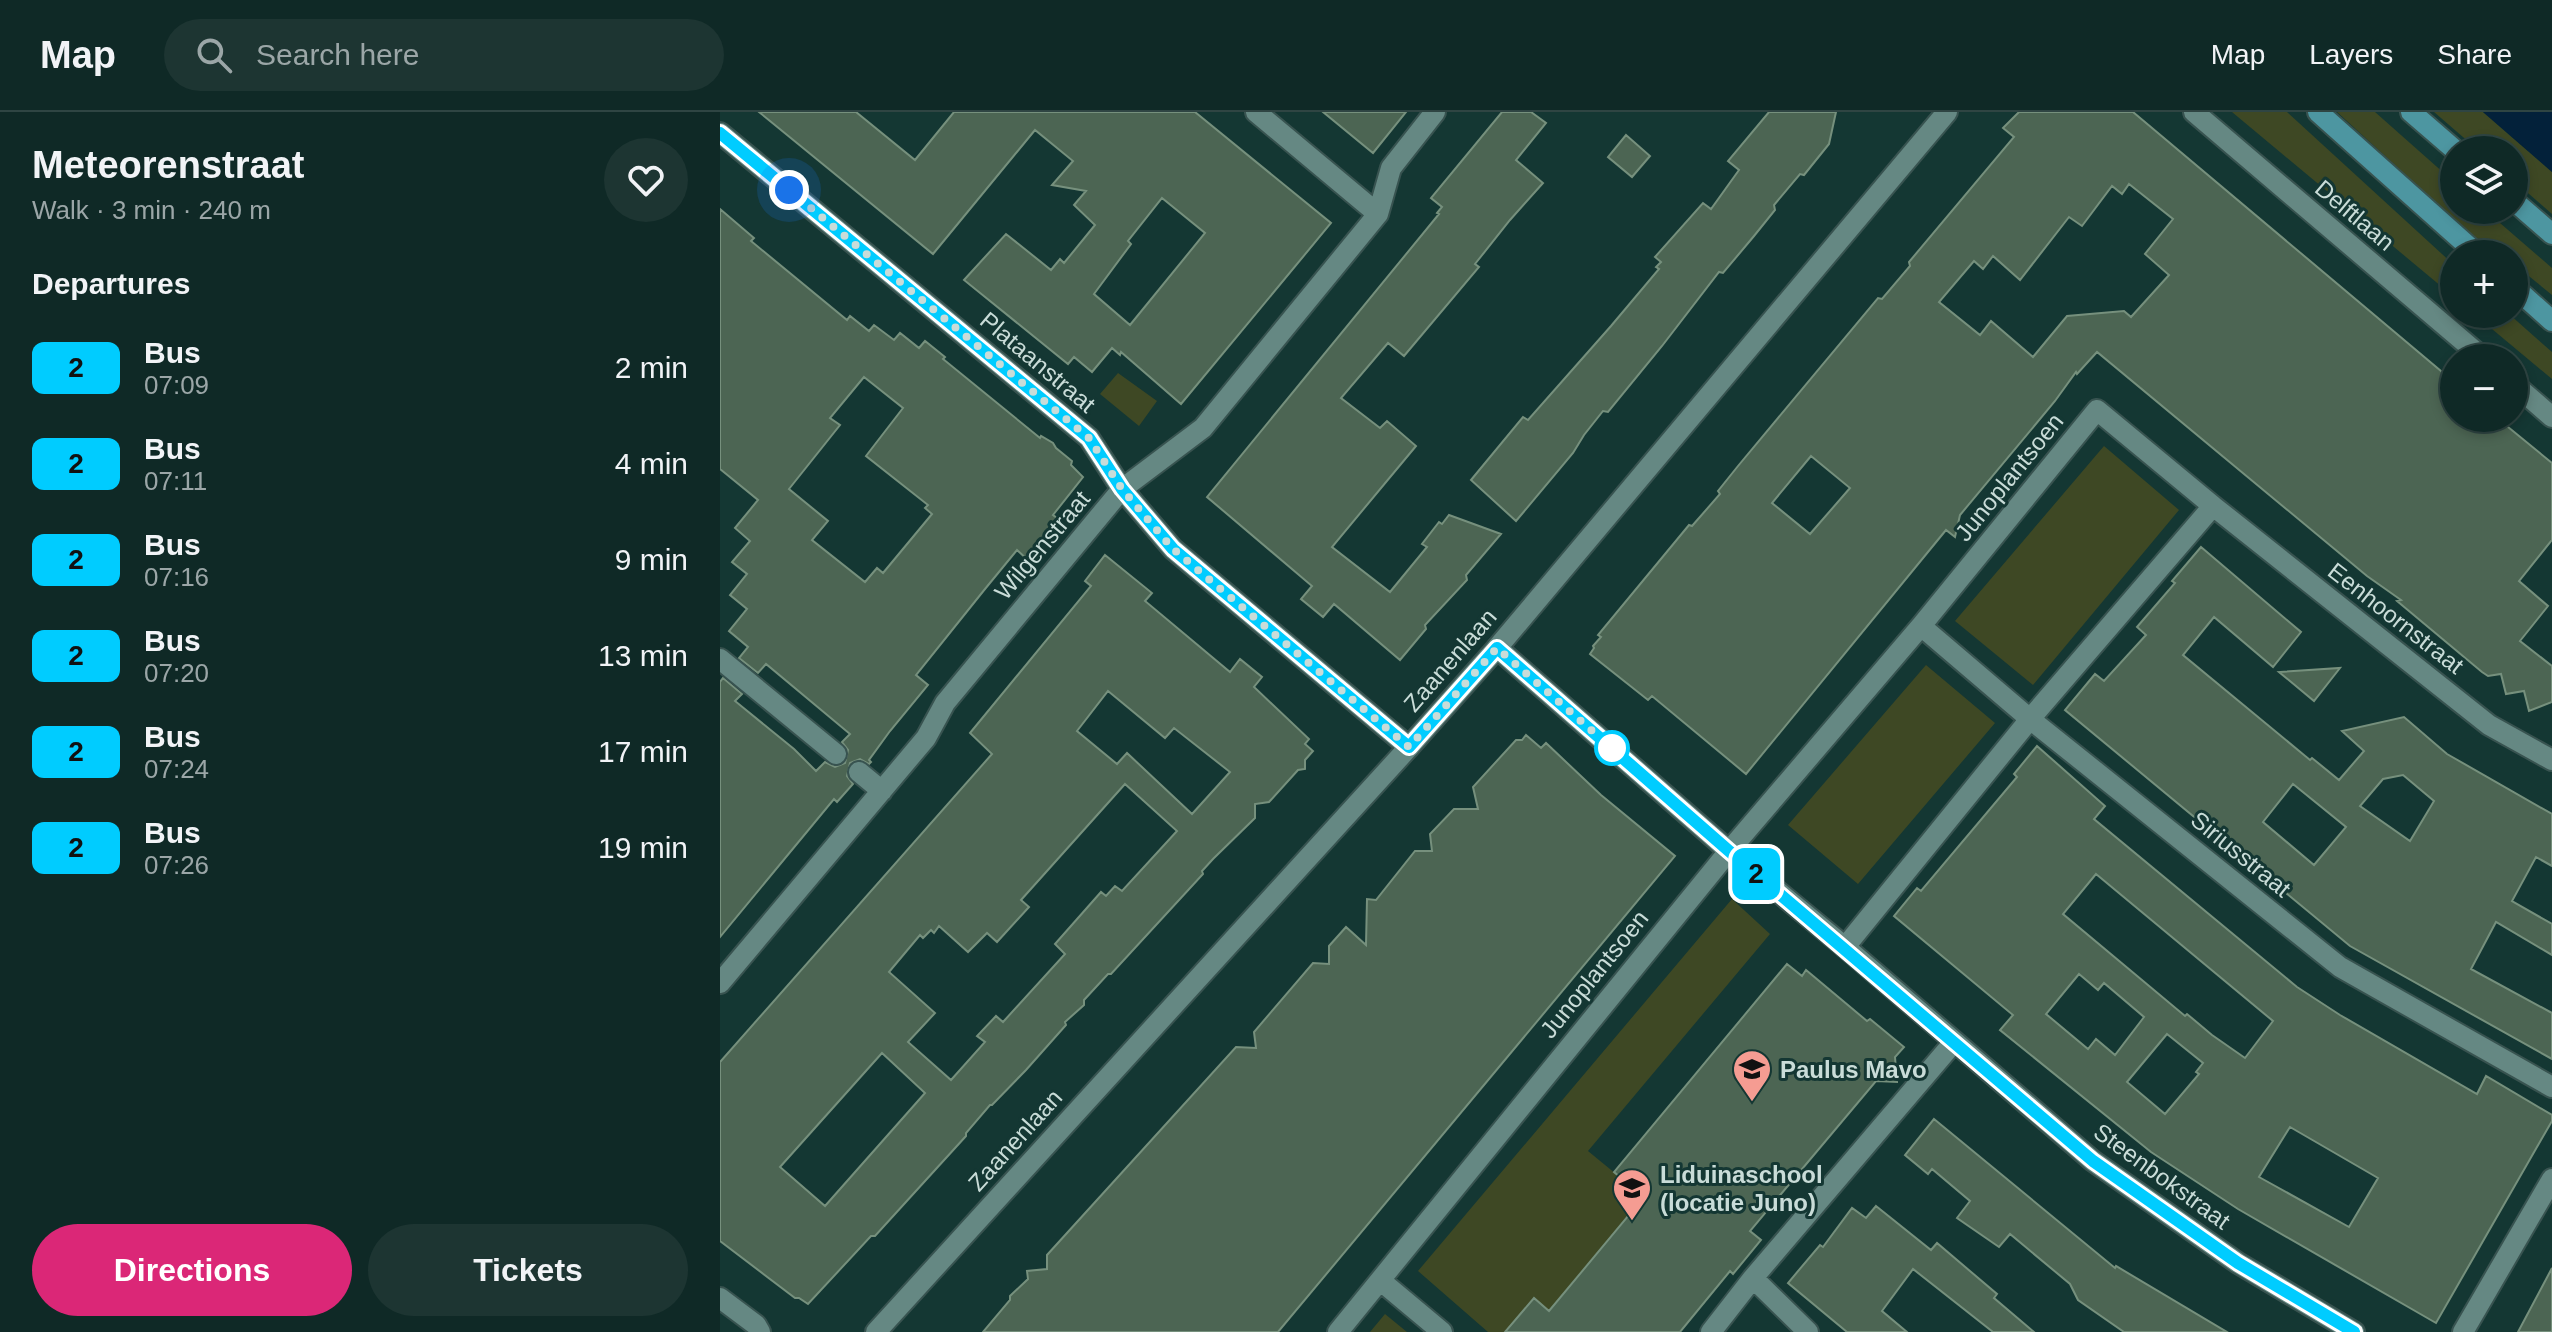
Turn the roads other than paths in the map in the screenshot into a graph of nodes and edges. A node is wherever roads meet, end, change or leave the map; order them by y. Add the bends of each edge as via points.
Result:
1 (1256, 112) edge
2 (1435, 112) edge
3 (1947, 112) edge
4 (2194, 112) edge
5 (2318, 112) edge
6 (2411, 112) edge
7 (720, 133) edge
8 (2440, 137) edge
9 (2528, 213) edge
10 (1378, 214) junction
11 (2552, 234) edge
12 (2461, 240) edge
13 (2528, 300) edge
14 (2552, 321) edge
15 (2467, 344) edge
16 (2528, 396) edge
17 (2552, 417) edge
18 (1122, 489) junction
19 (2213, 506) junction
20 (1921, 626) junction
21 (1497, 648) junction
22 (720, 659) edge
23 (2030, 719) junction
24 (1409, 747) junction
25 (836, 754) dead end
26 (2552, 760) edge
27 (859, 772) dead end
28 (882, 791) junction
29 (1729, 851) junction
30 (1845, 947) junction
31 (720, 983) edge
32 (1954, 1042) junction
33 (2552, 1087) edge
34 (2552, 1179) edge
35 (1753, 1278) junction
36 (1381, 1281) junction
37 (720, 1298) edge
38 (760, 1332) edge
39 (876, 1332) edge
40 (1338, 1332) edge
41 (1442, 1332) edge
42 (1711, 1332) edge
43 (1808, 1332) edge
44 (2354, 1332) edge
45 (2463, 1332) edge

1 - 10 street
2 - 10 street, Wilgenstraat via 1391,168
3 - 21 street, Zaanenlaan
4 - 15 street, Delftlaan
5 - 12 main road
6 - 8 main road
7 - 18 street, Plataanstraat via 1089,438
9 - 11 main road
10 - 18 street, Wilgenstraat via 1203,428
13 - 14 main road
16 - 17 street
18 - 24 street, Plataanstraat via 1173,549
18 - 28 street, Wilgenstraat via 945,703 926,738
19 - 20 street, Junoplantsoen via 2097,410
19 - 23 street
19 - 26 street, Eenhoornstraat via 2489,725
20 - 23 street, Siriusstraat
20 - 29 street, Junoplantsoen
21 - 24 street, Zaanenlaan
21 - 29 street
22 - 25 street
23 - 30 street
23 - 33 street, Siriusstraat via 2340,967
24 - 39 street, Zaanenlaan
27 - 28 street
28 - 31 street, Wilgenstraat
29 - 30 street
29 - 36 street, Junoplantsoen
30 - 32 street
32 - 35 street
32 - 44 street, Steenbokstraat via 2093,1161 2238,1263
34 - 45 street
35 - 42 street
35 - 43 street
36 - 40 street, Junoplantsoen
36 - 41 street
37 - 38 street

